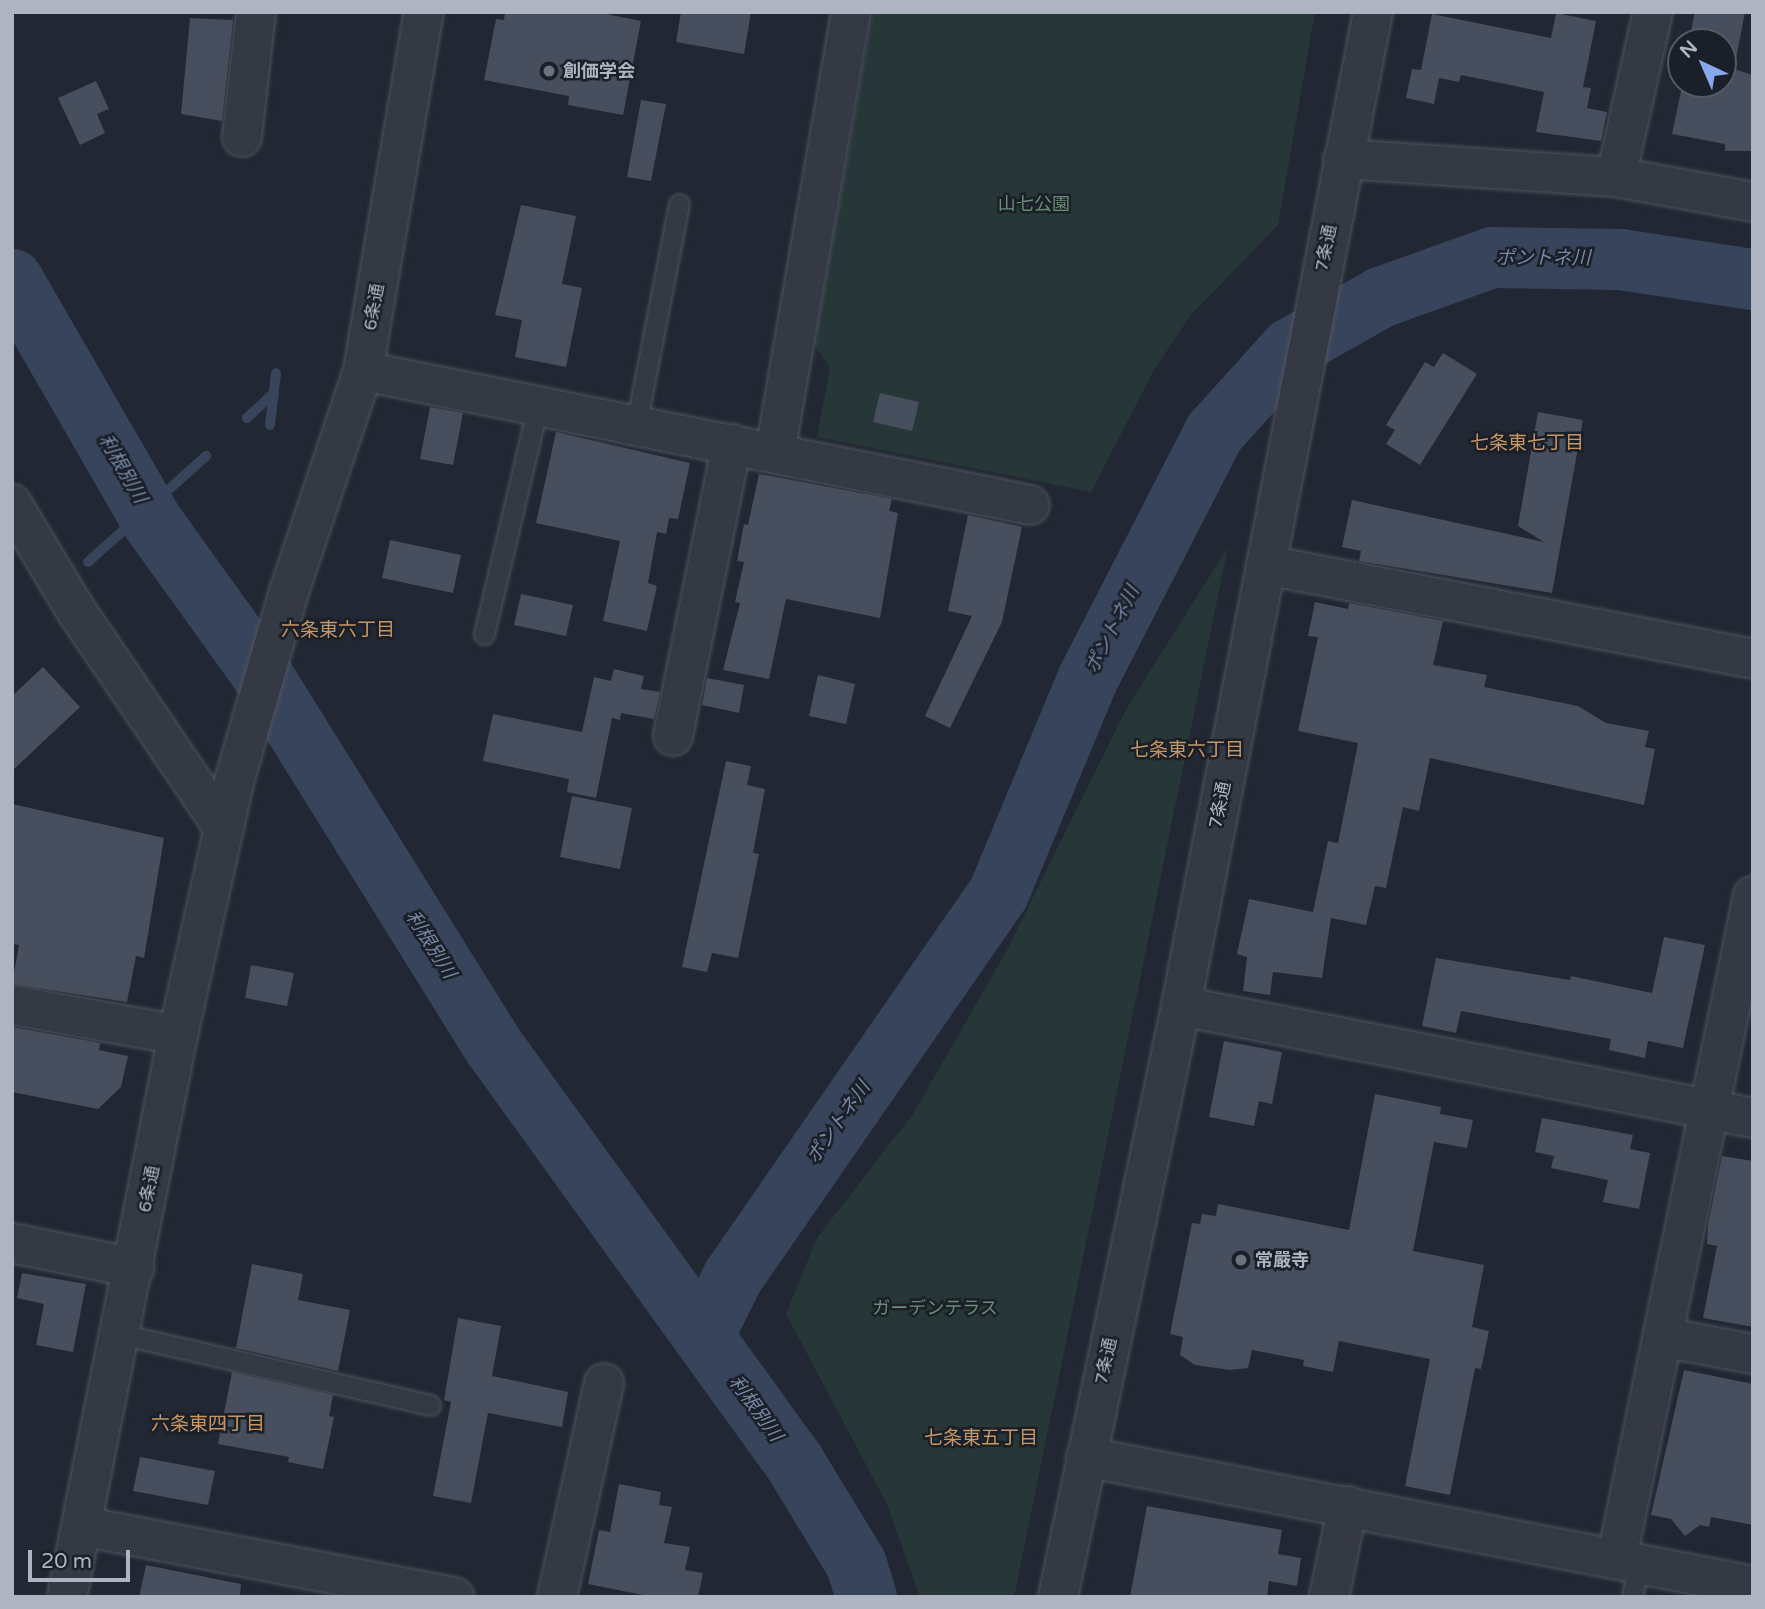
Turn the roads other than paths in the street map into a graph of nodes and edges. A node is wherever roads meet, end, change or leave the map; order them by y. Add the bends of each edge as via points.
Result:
1 (256, 12) edge
2 (424, 12) edge
3 (851, 12) edge
4 (1373, 12) edge
5 (1653, 12) edge
6 (242, 137) dead end
7 (1343, 159) junction
8 (1616, 177) junction
9 (1753, 202) edge
10 (680, 204) dead end
11 (363, 371) junction
12 (538, 406) junction
13 (636, 425) junction
14 (732, 444) junction
15 (775, 453) junction
16 (12, 504) edge
17 (1030, 505) dead end
18 (1266, 565) junction
19 (484, 634) dead end
20 (1753, 659) edge
21 (673, 736) dead end
22 (224, 828) junction
23 (1753, 896) edge
24 (12, 1005) edge
25 (1181, 1006) junction
26 (178, 1035) junction
27 (1706, 1108) junction
28 (1753, 1118) edge
29 (12, 1243) edge
30 (134, 1268) junction
31 (120, 1334) junction
32 (1662, 1337) junction
33 (1753, 1354) edge
34 (604, 1383) dead end
35 (430, 1405) dead end
36 (1086, 1457) junction
37 (1348, 1506) junction
38 (81, 1526) junction
39 (1629, 1572) edge
40 (1753, 1586) edge
41 (67, 1597) edge
42 (454, 1597) edge
43 (557, 1597) edge
44 (1058, 1597) edge
45 (1329, 1597) edge

1 - 6 street
2 - 11 street, 6条通
3 - 15 street
4 - 7 street, 7条通
5 - 8 street
7 - 8 street
7 - 18 street, 7条通
8 - 9 street
10 - 13 lane
11 - 12 street
11 - 22 street, 6条通 via 289,592
12 - 13 street
12 - 19 lane
13 - 14 street
14 - 15 street
14 - 21 street
15 - 17 street
16 - 22 street via 77,612
18 - 20 street
18 - 25 street, 7条通
22 - 26 street, 6条通
23 - 27 street
24 - 26 street
25 - 27 street
25 - 36 street, 7条通
26 - 30 street, 6条通
27 - 28 street
27 - 32 street
29 - 30 street
30 - 31 street, 6条通
31 - 35 lane
31 - 38 street, 6条通
32 - 33 street
32 - 39 street
34 - 43 street
36 - 37 street
36 - 44 street, 7条通
37 - 39 street
37 - 45 street
38 - 41 street, 6条通
38 - 42 street
39 - 40 street

